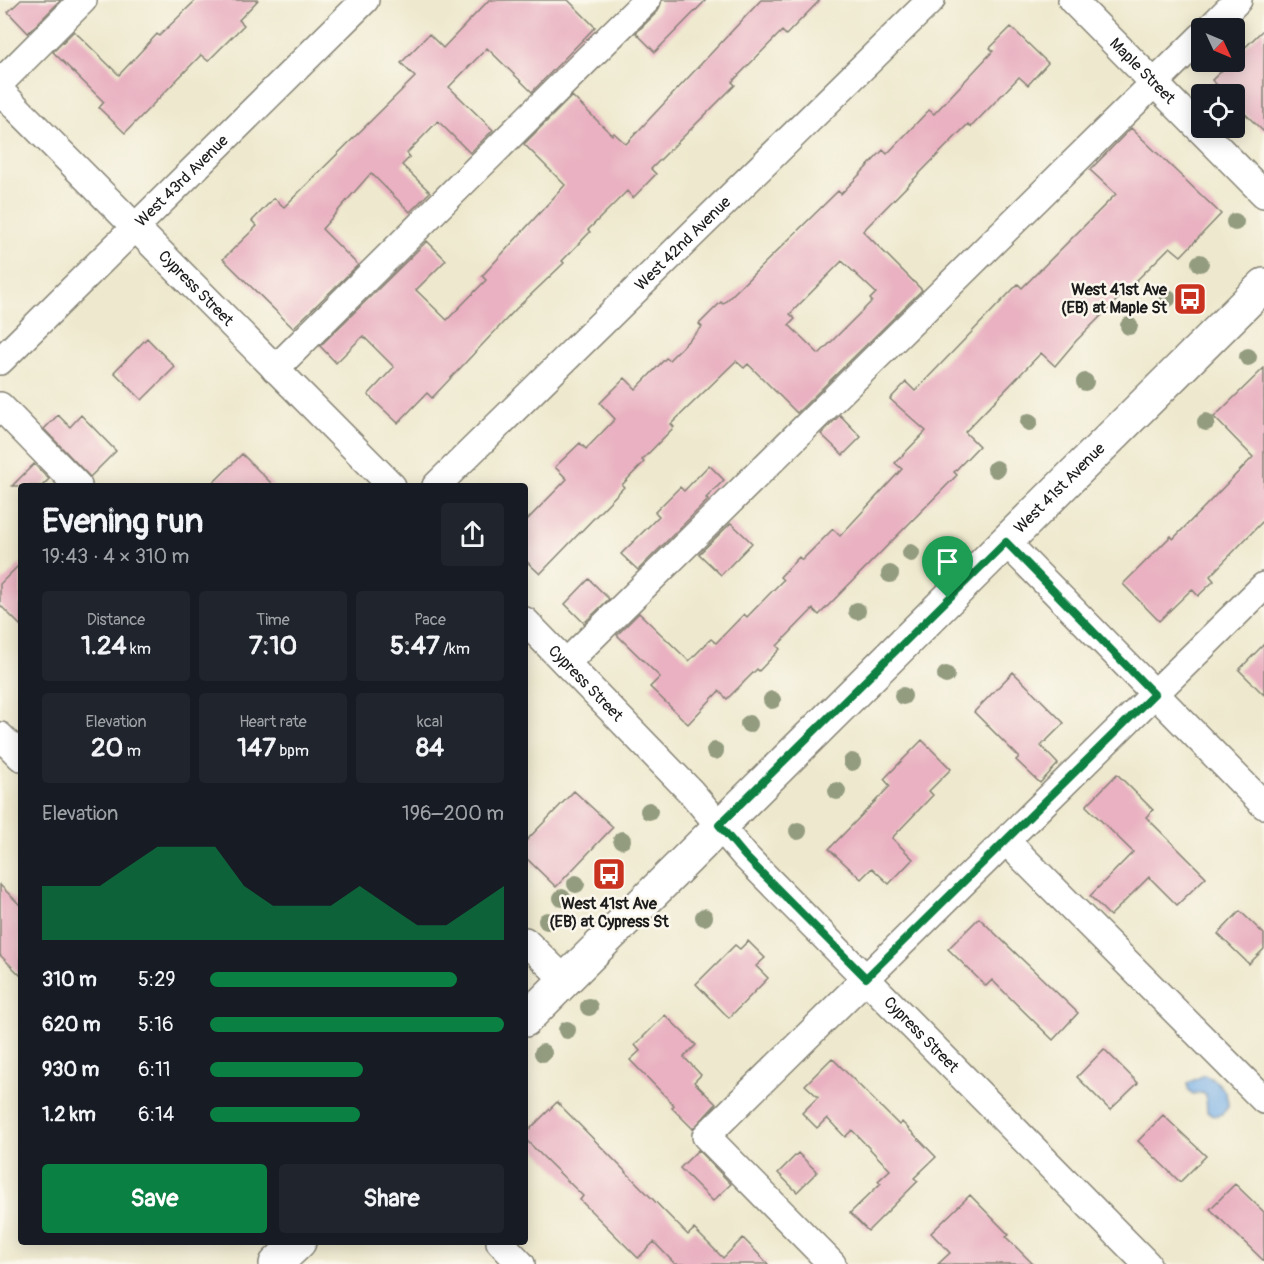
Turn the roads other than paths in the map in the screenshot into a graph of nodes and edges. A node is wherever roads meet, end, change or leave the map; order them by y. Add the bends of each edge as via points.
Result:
1 (83, 0) edge
2 (365, 0) edge
3 (647, 0) edge
4 (931, 0) edge
5 (1072, 0) edge
6 (1238, 0) edge
7 (1219, 18) edge
8 (1191, 47) edge
9 (0, 83) edge
10 (1154, 84) junction
11 (0, 91) edge
12 (1264, 194) edge
13 (135, 228) junction
14 (1264, 285) edge
15 (0, 361) edge
16 (275, 369) junction
17 (0, 406) edge
18 (75, 483) edge
19 (389, 483) edge
20 (439, 483) edge
21 (1006, 542) junction
22 (1264, 586) edge
23 (528, 624) edge
24 (566, 663) junction
25 (1154, 694) junction
26 (0, 736) edge
27 (18, 754) edge
28 (1264, 805) edge
29 (719, 825) junction
30 (1006, 840) junction
31 (528, 944) edge
32 (866, 978) junction
33 (565, 980) junction
34 (528, 1017) edge
35 (1264, 1100) edge
36 (296, 1245) edge
37 (503, 1245) edge
38 (276, 1264) edge
39 (521, 1264) edge
40 (832, 1264) edge
41 (1147, 1264) edge

1 - 9 street
2 - 13 street, West 43rd Avenue
3 - 16 street
4 - 20 street, West 42nd Avenue
5 - 10 street, Maple Street
6 - 7 street
8 - 10 street
10 - 12 street, Maple Street
10 - 24 street
11 - 13 street, Cypress Street
13 - 15 street, West 43rd Avenue
13 - 16 street, Cypress Street
14 - 21 main road, West 41st Avenue
16 - 19 street, Cypress Street
17 - 18 street
21 - 25 street
21 - 29 main road, West 41st Avenue
22 - 25 street
23 - 24 street, Cypress Street
24 - 29 street, Cypress Street via 692,792
25 - 28 street
25 - 30 street
26 - 27 street
29 - 32 street, Cypress Street
29 - 33 main road, West 41st Avenue
30 - 32 street
30 - 35 street
31 - 33 street
32 - 40 street via 706,1136
32 - 41 street, Cypress Street
33 - 34 main road, West 41st Avenue
36 - 38 main road
37 - 39 street

